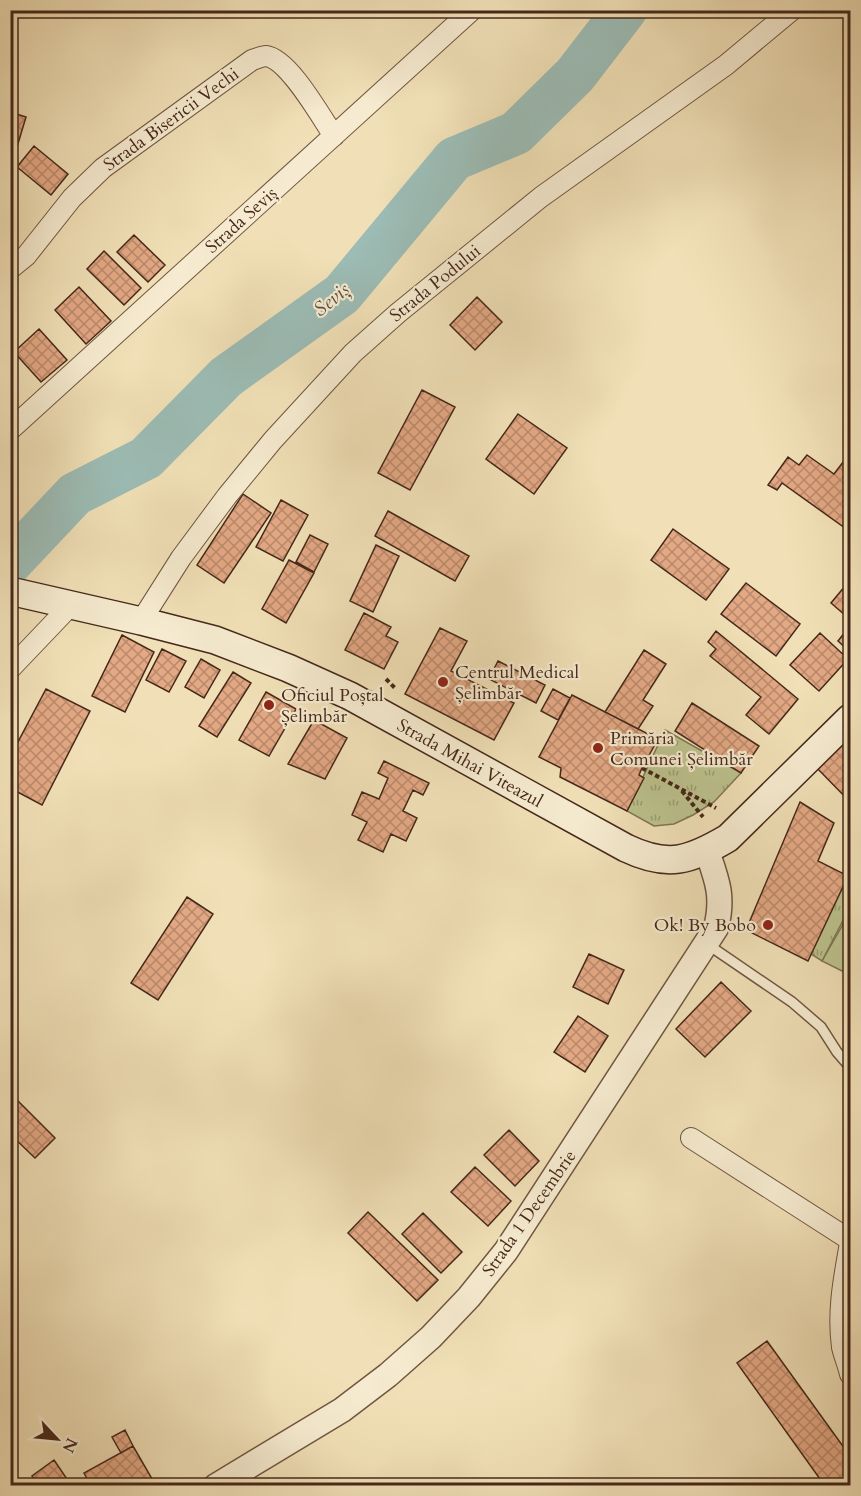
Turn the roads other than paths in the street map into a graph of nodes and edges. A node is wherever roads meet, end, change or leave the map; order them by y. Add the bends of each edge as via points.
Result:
1 (471, 10) edge
2 (792, 10) edge
3 (334, 136) junction
4 (10, 269) edge
5 (10, 430) edge
6 (22, 594) edge
7 (71, 605) junction
8 (141, 621) junction
9 (10, 669) edge
10 (850, 718) edge
11 (707, 851) junction
12 (707, 944) junction
13 (850, 1067) edge
14 (691, 1138) dead end
15 (850, 1241) edge
16 (850, 1374) edge
17 (216, 1485) edge

1 - 3 street, Strada Seviș
2 - 8 street, Strada Podului via 726,65 541,197 353,353 227,496
3 - 4 street, Strada Bisericii Vechi via 297,80 279,61 265,56 252,60 103,168
3 - 5 street, Strada Seviș
6 - 7 main road, Strada Mihai Viteazul
7 - 8 main road, Strada Mihai Viteazul
7 - 9 street
8 - 11 main road, Strada Mihai Viteazul via 214,640 350,696 643,856 679,860
10 - 11 main road, Strada Mihai Viteazul via 728,838
11 - 12 street, Strada 1 Decembrie via 719,885 720,911
12 - 13 lane via 792,1002 820,1027
12 - 17 street, Strada 1 Decembrie via 506,1251 469,1297 431,1337 342,1410
14 - 15 street
15 - 16 street via 840,1326

